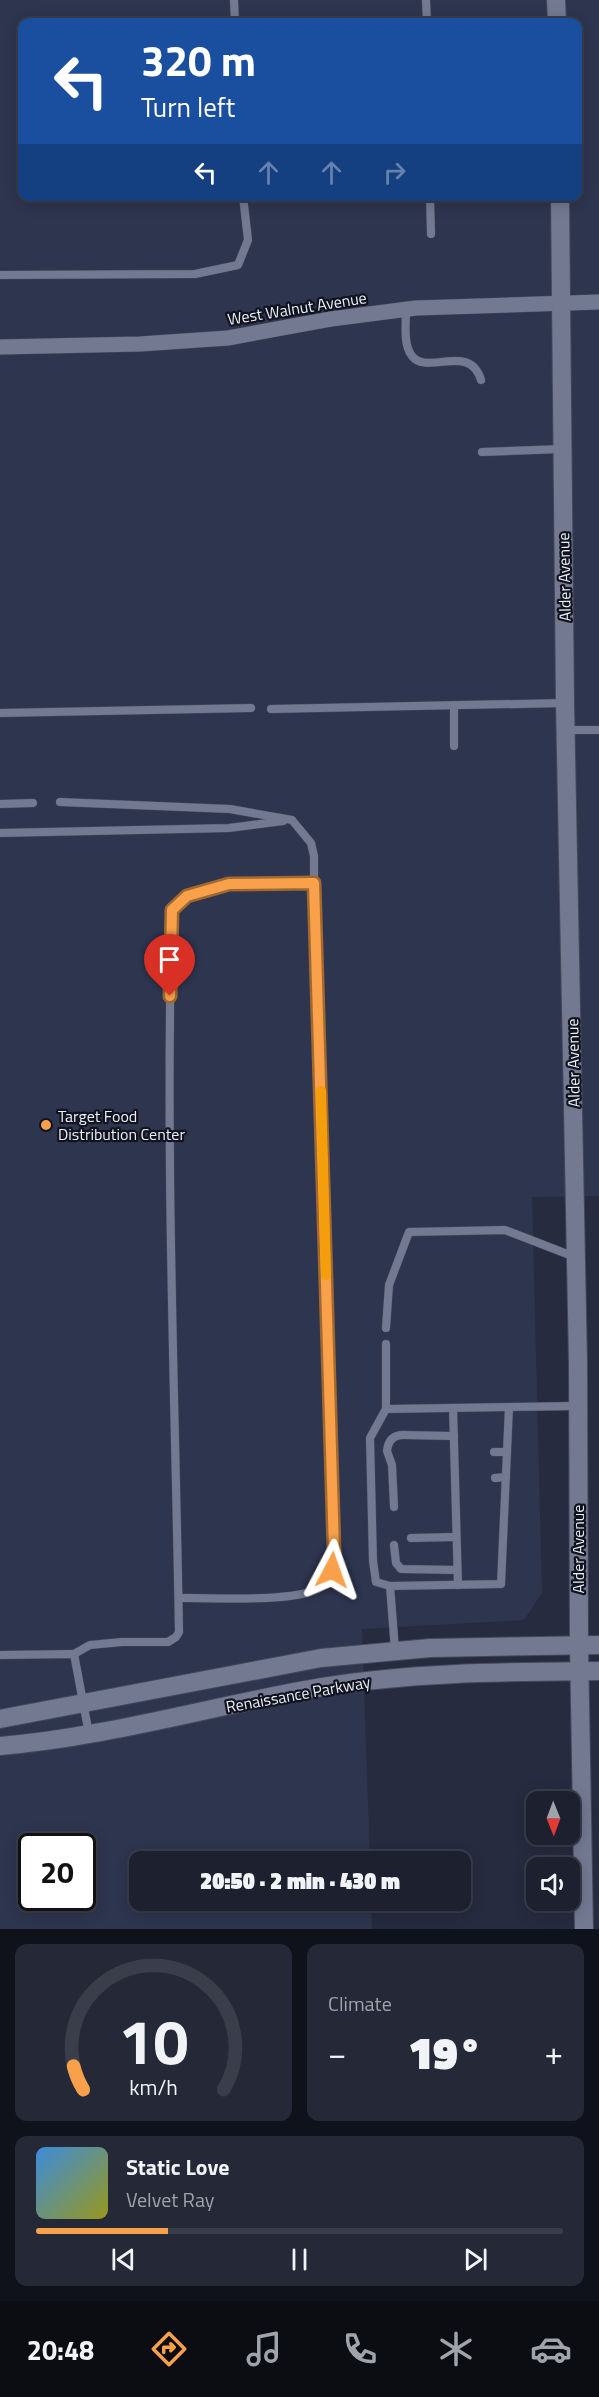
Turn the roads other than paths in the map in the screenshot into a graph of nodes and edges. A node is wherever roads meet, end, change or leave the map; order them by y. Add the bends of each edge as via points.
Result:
1 (234, 0) edge
2 (426, 0) edge
3 (556, 0) edge
4 (235, 18) edge
5 (427, 18) edge
6 (557, 18) edge
7 (244, 201) edge
8 (430, 201) edge
9 (560, 201) edge
10 (430, 234) dead end
11 (0, 275) edge
12 (599, 302) edge
13 (560, 303) junction
14 (406, 310) junction
15 (0, 347) edge
16 (481, 380) dead end
17 (562, 449) junction
18 (482, 452) dead end
19 (565, 703) junction
20 (454, 706) junction
21 (251, 708) dead end
22 (271, 709) dead end
23 (0, 713) edge
24 (599, 729) edge
25 (566, 730) junction
26 (454, 746) dead end
27 (60, 802) dead end
28 (33, 803) dead end
29 (0, 804) edge
30 (292, 820) junction
31 (0, 832) edge
32 (314, 883) junction
33 (576, 1257) junction
34 (386, 1328) dead end
35 (386, 1344) dead end
36 (578, 1406) junction
37 (509, 1407) junction
38 (453, 1408) junction
39 (386, 1409) junction
40 (454, 1436) junction
41 (464, 1452) dead end
42 (494, 1452) dead end
43 (507, 1452) junction
44 (454, 1453) junction
45 (495, 1478) dead end
46 (506, 1478) junction
47 (455, 1479) junction
48 (465, 1479) dead end
49 (394, 1507) dead end
50 (456, 1537) junction
51 (411, 1538) dead end
52 (394, 1545) dead end
53 (457, 1570) junction
54 (458, 1585) junction
55 (390, 1586) junction
56 (178, 1598) junction
57 (579, 1645) junction
58 (599, 1645) edge
59 (395, 1650) junction
60 (74, 1653) junction
61 (0, 1655) edge
62 (579, 1671) junction
63 (599, 1671) edge
64 (84, 1704) junction
65 (0, 1719) edge
66 (89, 1734) junction
67 (0, 1746) edge
68 (584, 1929) edge

1 - 4 lane
2 - 5 lane
3 - 6 main road
7 - 11 lane via 248,240 238,265 195,274
8 - 10 lane
9 - 13 main road, Alder Avenue
12 - 13 street, West Walnut Avenue
13 - 14 street, West Walnut Avenue
13 - 17 main road, Alder Avenue
14 - 15 street, West Walnut Avenue via 228,338
14 - 16 lane via 407,345 412,356 419,361 473,364
17 - 18 lane
17 - 19 main road, Alder Avenue
19 - 20 lane
19 - 25 main road, Alder Avenue
20 - 22 lane
20 - 26 lane
21 - 23 lane
24 - 25 lane
25 - 33 main road, Alder Avenue
27 - 30 lane via 230,809
28 - 29 lane
30 - 31 lane via 229,828
30 - 32 lane via 311,843
32 - 56 lane via 229,884 187,896 172,910 170,1085
32 - 56 lane via 332,1570 323,1585 311,1593 287,1597
33 - 34 lane via 505,1230 409,1232 389,1285
33 - 36 main road, Alder Avenue
35 - 39 lane
36 - 37 lane
36 - 57 main road, Alder Avenue
37 - 38 lane
37 - 43 lane
38 - 39 lane
38 - 40 lane
39 - 55 lane via 370,1438 376,1582
40 - 44 lane
40 - 49 lane via 404,1434 392,1439 387,1451 392,1465
41 - 44 lane
42 - 43 lane
43 - 46 lane
44 - 47 lane
45 - 46 lane
46 - 54 lane via 501,1584
47 - 48 lane
47 - 50 lane
50 - 51 lane
50 - 53 lane
52 - 53 lane via 396,1563 401,1569
53 - 54 lane
54 - 55 lane
55 - 59 lane
56 - 60 lane via 176,1638 168,1642 90,1645
57 - 58 main road, Renaissance Parkway
57 - 59 main road, Renaissance Parkway
57 - 62 main road, Alder Avenue
59 - 64 main road, Renaissance Parkway via 321,1658
60 - 61 lane
60 - 64 lane
62 - 63 main road, Renaissance Parkway
62 - 66 main road, Renaissance Parkway via 432,1674 322,1687
62 - 68 main road, Alder Avenue
64 - 65 main road, Renaissance Parkway
64 - 66 lane
66 - 67 main road, Renaissance Parkway

